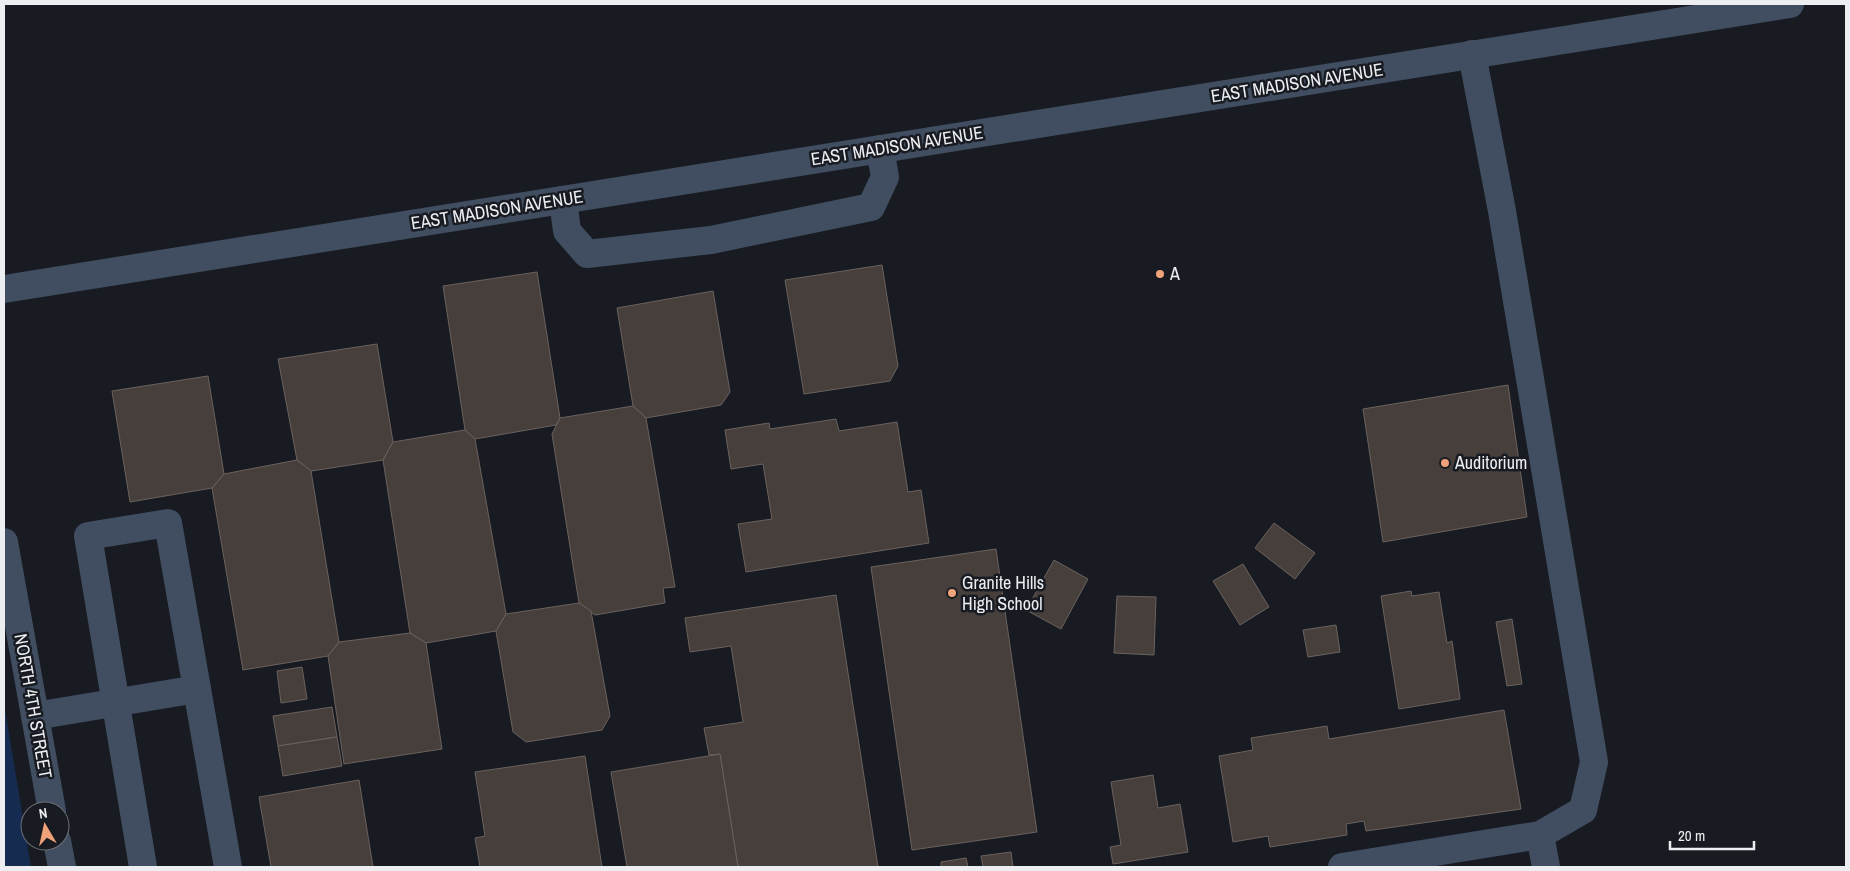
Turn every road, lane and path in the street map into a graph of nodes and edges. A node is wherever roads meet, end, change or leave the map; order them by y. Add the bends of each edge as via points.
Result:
1 (1790, 4) edge
2 (1472, 54) junction
3 (880, 149) junction
4 (563, 200) junction
5 (4, 289) edge
6 (4, 542) edge
7 (197, 689) junction
8 (116, 702) junction
9 (35, 716) junction
10 (50, 801) edge
11 (1540, 835) junction
12 (60, 851) edge
13 (62, 867) edge
14 (143, 867) edge
15 (228, 867) edge
16 (1342, 867) edge
17 (1546, 867) edge

1 - 2 street, EAST MADISON AVENUE
2 - 3 street, EAST MADISON AVENUE
2 - 11 street via 1502,211 1594,762 1582,810
3 - 4 street, EAST MADISON AVENUE
3 - 4 street via 885,177 871,207 711,240 587,254 567,231
4 - 5 street, EAST MADISON AVENUE
6 - 9 street, NORTH 4TH STREET
7 - 8 street
7 - 8 street via 168,523 88,536
7 - 15 street
8 - 9 street
8 - 14 street
9 - 10 street, NORTH 4TH STREET
11 - 16 street
11 - 17 street
12 - 13 street

